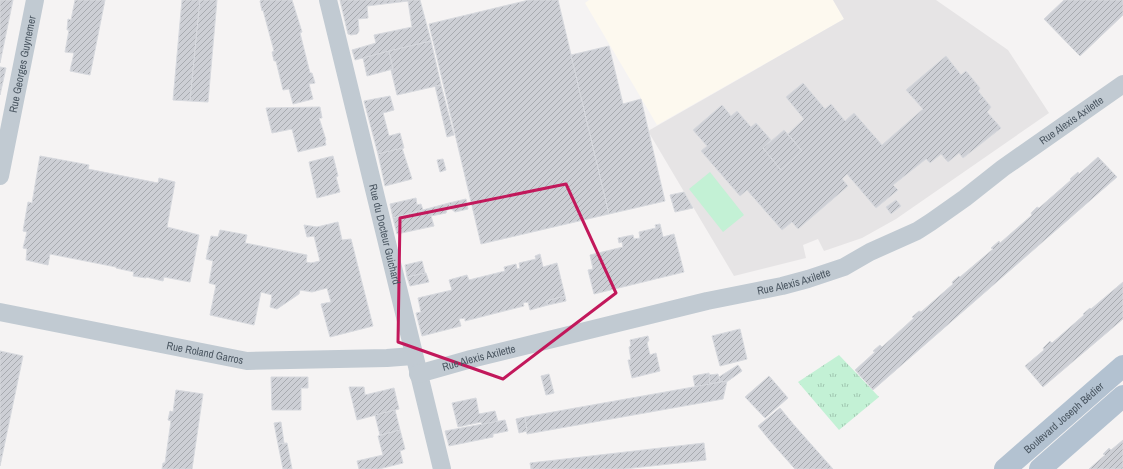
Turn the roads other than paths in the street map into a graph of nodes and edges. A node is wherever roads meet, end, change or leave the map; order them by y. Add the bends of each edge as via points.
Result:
1 (35, 0) edge
2 (328, 0) edge
3 (1123, 84) edge
4 (0, 176) edge
5 (0, 312) edge
6 (413, 356) junction
7 (1123, 366) edge
8 (418, 374) junction
9 (1123, 396) edge
10 (442, 469) edge
11 (1005, 469) edge
12 (1040, 469) edge

1 - 4 street, Rue Georges Guynemer
2 - 6 street, Rue du Docteur Guichard
3 - 8 street, Rue Alexis Axilette via 931,222 844,267 808,280 707,301
5 - 6 street, Rue Roland Garros via 248,361
6 - 8 street, Rue du Docteur Guichard
7 - 11 main road, Boulevard Joseph Bédier
8 - 10 street, Rue du Docteur Guichard
9 - 12 main road, Boulevard Joseph Bédier

